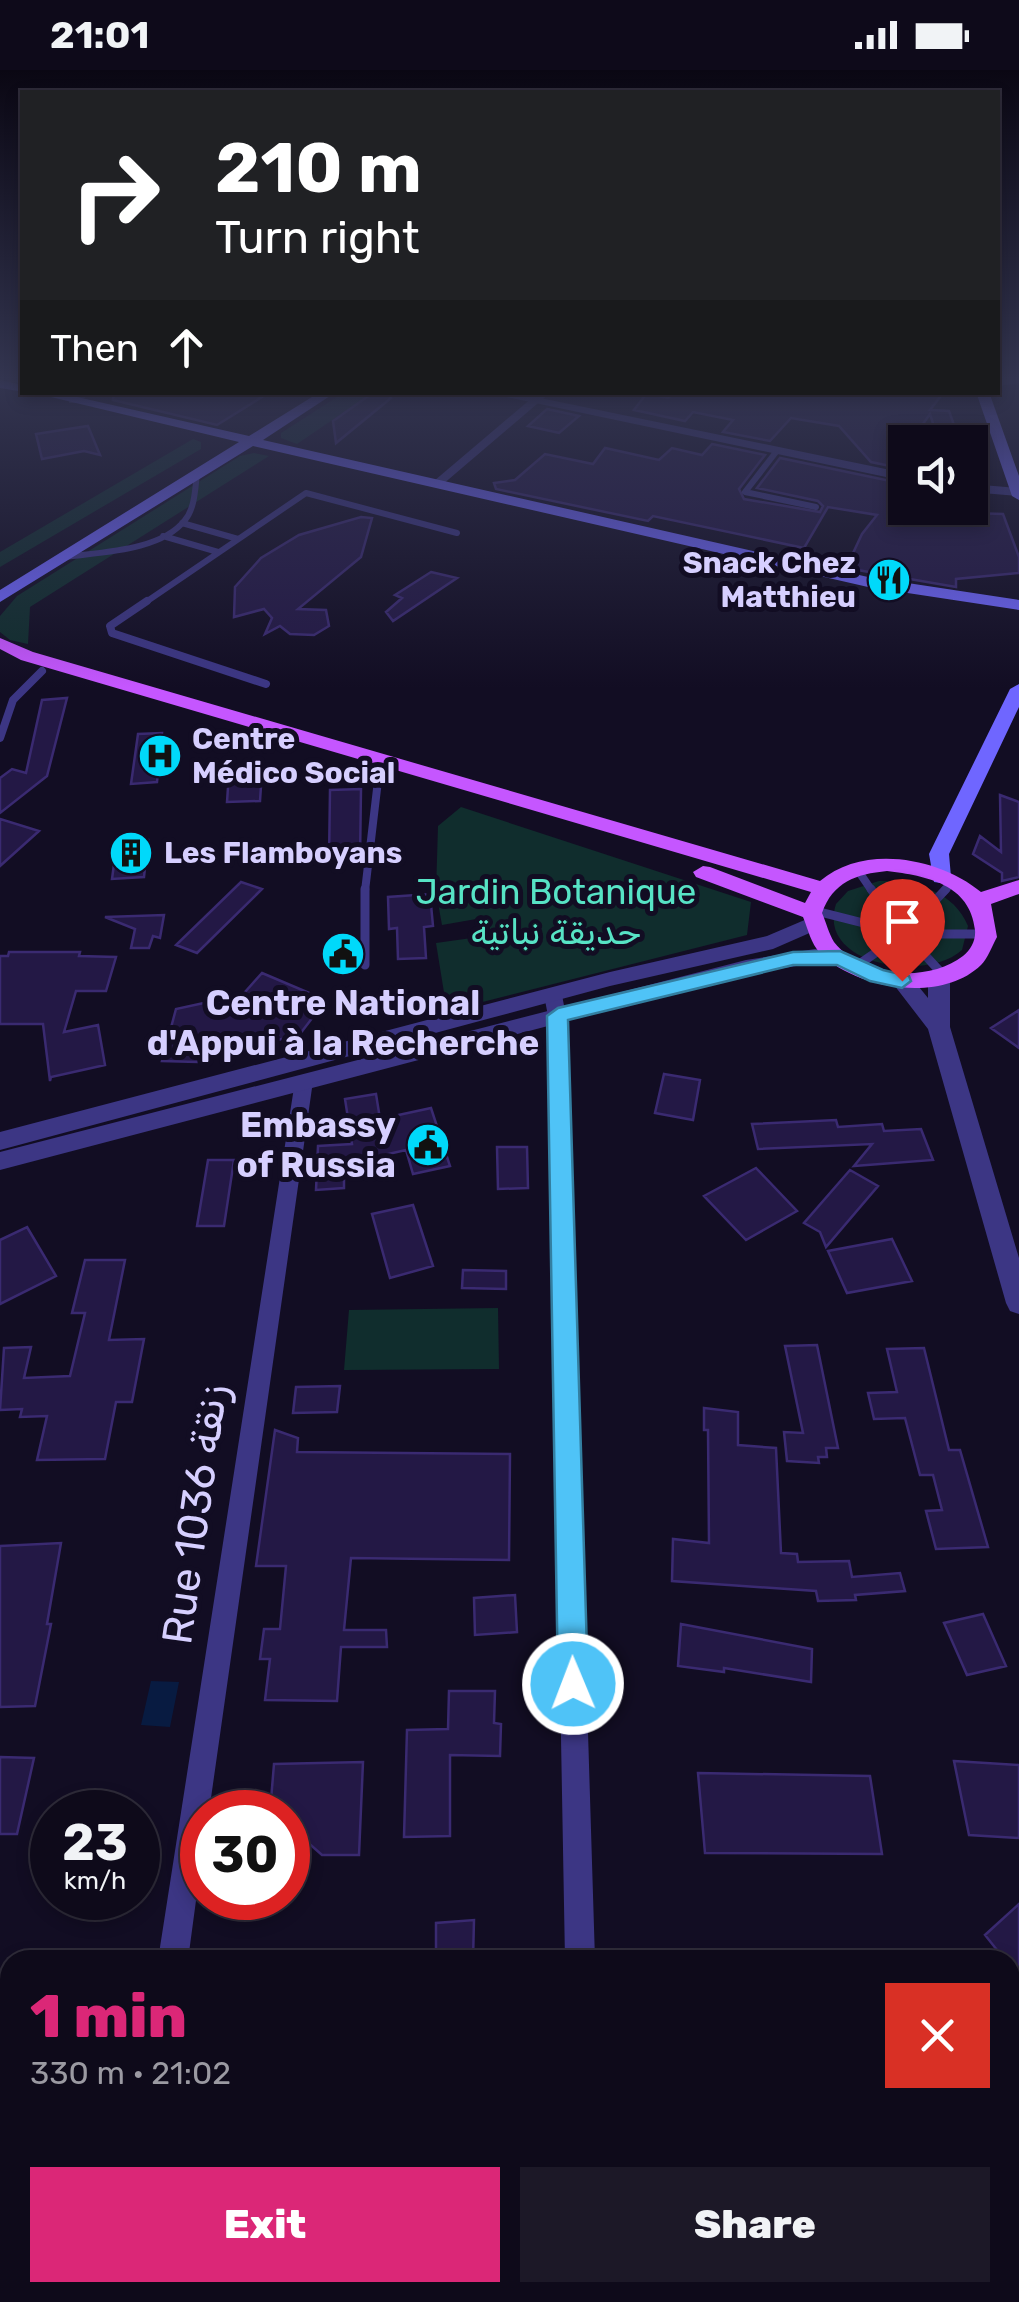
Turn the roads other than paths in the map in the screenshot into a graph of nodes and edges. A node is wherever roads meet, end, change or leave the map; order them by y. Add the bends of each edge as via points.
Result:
1 (162, 480) edge
2 (187, 480) edge
3 (196, 480) edge
4 (425, 480) edge
5 (441, 480) edge
6 (754, 480) edge
7 (438, 483) junction
8 (988, 490) edge
9 (1019, 493) edge
10 (816, 508) dead end
11 (182, 523) junction
12 (457, 533) dead end
13 (162, 536) junction
14 (238, 539) junction
15 (218, 552) junction
16 (59, 558) junction
17 (0, 580) edge
18 (0, 597) edge
19 (1019, 604) edge
20 (1, 648) edge
21 (42, 670) junction
22 (266, 684) dead end
23 (1019, 689) edge
24 (0, 693) edge
25 (13, 693) junction
26 (0, 738) edge
27 (380, 772) junction
28 (857, 869) junction
29 (944, 871) junction
30 (1019, 887) edge
31 (822, 888) junction
32 (1019, 901) edge
33 (813, 915) junction
34 (987, 918) junction
35 (913, 924) junction
36 (891, 925) junction
37 (917, 938) junction
38 (894, 940) junction
39 (847, 962) junction
40 (365, 966) dead end
41 (943, 980) junction
42 (902, 981) junction
43 (555, 1006) junction
44 (939, 1026) junction
45 (304, 1081) junction
46 (0, 1141) edge
47 (0, 1161) edge
48 (1019, 1303) edge
49 (174, 1950) edge
50 (580, 1950) edge

1 - 17 main road
2 - 16 main road
3 - 11 lane
4 - 7 main road
5 - 7 street
6 - 10 lane via 745,492
7 - 19 main road via 914,592
8 - 9 street
11 - 13 lane
11 - 14 lane
12 - 14 lane via 306,493
13 - 15 lane
13 - 16 lane
14 - 15 lane
15 - 22 lane via 110,629
16 - 18 main road
20 - 21 main road
20 - 31 main road
21 - 25 lane
21 - 27 main road
23 - 29 main road
24 - 25 lane
25 - 26 lane
27 - 33 main road via 653,856
27 - 40 lane via 365,889
28 - 29 main road
28 - 31 main road
28 - 36 lane
29 - 34 main road
29 - 35 lane
30 - 34 main road
31 - 33 main road
32 - 34 main road
33 - 36 lane
33 - 39 main road via 823,942
33 - 43 street via 773,942
34 - 37 lane
34 - 41 main road via 991,946 976,966
35 - 36 lane
35 - 37 lane
36 - 38 lane
37 - 38 lane
37 - 41 lane
38 - 39 lane
39 - 42 main road
39 - 43 street via 793,958
41 - 42 main road
41 - 44 street
42 - 44 street
43 - 45 street
43 - 46 street
43 - 50 street
44 - 48 street
45 - 47 street
45 - 49 street, Rue 1036 زنقة

